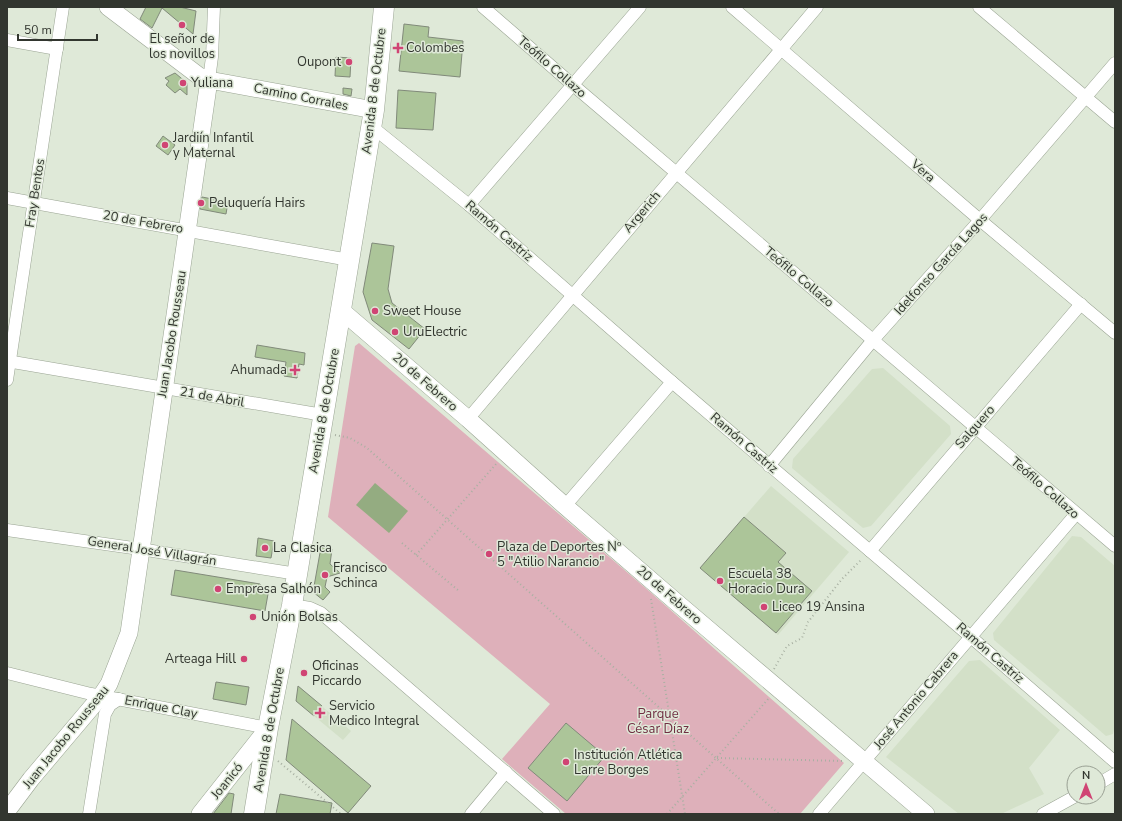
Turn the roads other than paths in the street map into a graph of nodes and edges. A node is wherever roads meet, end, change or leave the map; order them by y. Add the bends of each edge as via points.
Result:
1 (63, 7) edge
2 (108, 7) edge
3 (214, 7) edge
4 (384, 7) edge
5 (483, 7) edge
6 (640, 7) edge
7 (732, 7) edge
8 (817, 7) edge
9 (979, 7) edge
10 (7, 40) edge
11 (57, 49) junction
12 (781, 49) junction
13 (1115, 64) edge
14 (209, 80) junction
15 (573, 85) junction
16 (1086, 97) junction
17 (373, 118) junction
18 (1115, 122) edge
19 (676, 172) junction
20 (7, 198) edge
21 (33, 203) junction
22 (469, 205) junction
23 (980, 220) junction
24 (188, 230) junction
25 (349, 260) junction
26 (572, 295) junction
27 (1081, 304) junction
28 (342, 311) junction
29 (1115, 333) edge
30 (873, 340) junction
31 (8, 362) edge
32 (7, 380) edge
33 (672, 382) junction
34 (163, 388) junction
35 (468, 418) junction
36 (322, 423) junction
37 (975, 428) junction
38 (769, 466) junction
39 (565, 506) junction
40 (1076, 514) junction
41 (7, 530) edge
42 (1115, 546) edge
43 (140, 549) junction
44 (870, 551) junction
45 (297, 574) junction
46 (292, 605) junction
47 (970, 636) junction
48 (7, 673) edge
49 (96, 695) junction
50 (119, 699) junction
51 (84, 717) junction
52 (102, 728) junction
53 (268, 728) junction
54 (864, 762) junction
55 (1115, 762) edge
56 (506, 772) junction
57 (1115, 774) edge
58 (1106, 779) edge
59 (1066, 801) edge
60 (7, 811) edge
61 (89, 814) edge
62 (200, 814) edge
63 (254, 814) edge
64 (471, 814) edge
65 (554, 814) edge
66 (819, 814) edge
67 (926, 814) edge
68 (1043, 814) edge

1 - 11 street, Fray Bentos
2 - 14 street, Camino Corrales via 199,76
3 - 14 street, Juan Jacobo Rousseau
4 - 17 main road, Avenida 8 de Octubre
5 - 15 street, Teófilo Collazo
6 - 15 street
7 - 12 street, Vera
8 - 12 street, Argerich
9 - 16 street
10 - 11 street
11 - 21 street, Fray Bentos
12 - 19 street, Argerich
12 - 23 street, Vera
13 - 16 street, Idelfonso García Lagos
14 - 17 street, Camino Corrales
14 - 24 street, Juan Jacobo Rousseau
15 - 19 street, Teófilo Collazo
15 - 22 street
16 - 18 street
16 - 23 street, Idelfonso García Lagos
17 - 22 street, Ramón Castriz
17 - 25 main road, Avenida 8 de Octubre
19 - 26 street, Argerich
19 - 30 street, Teófilo Collazo
20 - 21 street, 20 de Febrero
21 - 24 street, 20 de Febrero
21 - 31 street, Fray Bentos
22 - 26 street, Ramón Castriz
23 - 27 street, Vera
23 - 30 street, Idelfonso García Lagos
24 - 25 street, 20 de Febrero
24 - 34 street, Juan Jacobo Rousseau
25 - 28 main road, Avenida 8 de Octubre
26 - 33 street, Ramón Castriz
26 - 35 street, Argerich
27 - 29 street, Vera
27 - 37 street, Salguero
28 - 35 street, 20 de Febrero
28 - 36 main road, Avenida 8 de Octubre
30 - 37 street, Teófilo Collazo
30 - 38 street, Idelfonso García Lagos
31 - 32 street, Fray Bentos
31 - 34 street, 21 de Abril
33 - 38 street, Ramón Castriz
33 - 39 street
34 - 36 street, 21 de Abril
34 - 43 street, Juan Jacobo Rousseau
35 - 39 street, 20 de Febrero
36 - 45 main road, Avenida 8 de Octubre
37 - 40 street, Teófilo Collazo
37 - 44 street, Salguero
38 - 44 street, Ramón Castriz
39 - 54 street, 20 de Febrero
40 - 42 street, Teófilo Collazo
40 - 47 street, José Antonio Cabrera
41 - 43 street, General José Villagrán
43 - 45 street, General José Villagrán
43 - 49 street, Juan Jacobo Rousseau via 129,633 109,684
44 - 47 street, Ramón Castriz
45 - 46 main road, Avenida 8 de Octubre
46 - 53 main road, Avenida 8 de Octubre
46 - 56 street via 321,613
47 - 54 street, José Antonio Cabrera
47 - 55 street, Ramón Castriz
48 - 49 street, Enrique Clay
49 - 50 street, Enrique Clay
49 - 51 street, Juan Jacobo Rousseau
50 - 52 street via 106,710
50 - 53 street, Enrique Clay
51 - 52 street via 95,719
51 - 60 street, Juan Jacobo Rousseau
52 - 61 street
53 - 62 street, Joanicó
53 - 63 main road, Avenida 8 de Octubre
54 - 66 street, José Antonio Cabrera
54 - 67 street, 20 de Febrero
56 - 64 street
56 - 65 street
57 - 58 street
59 - 68 street

